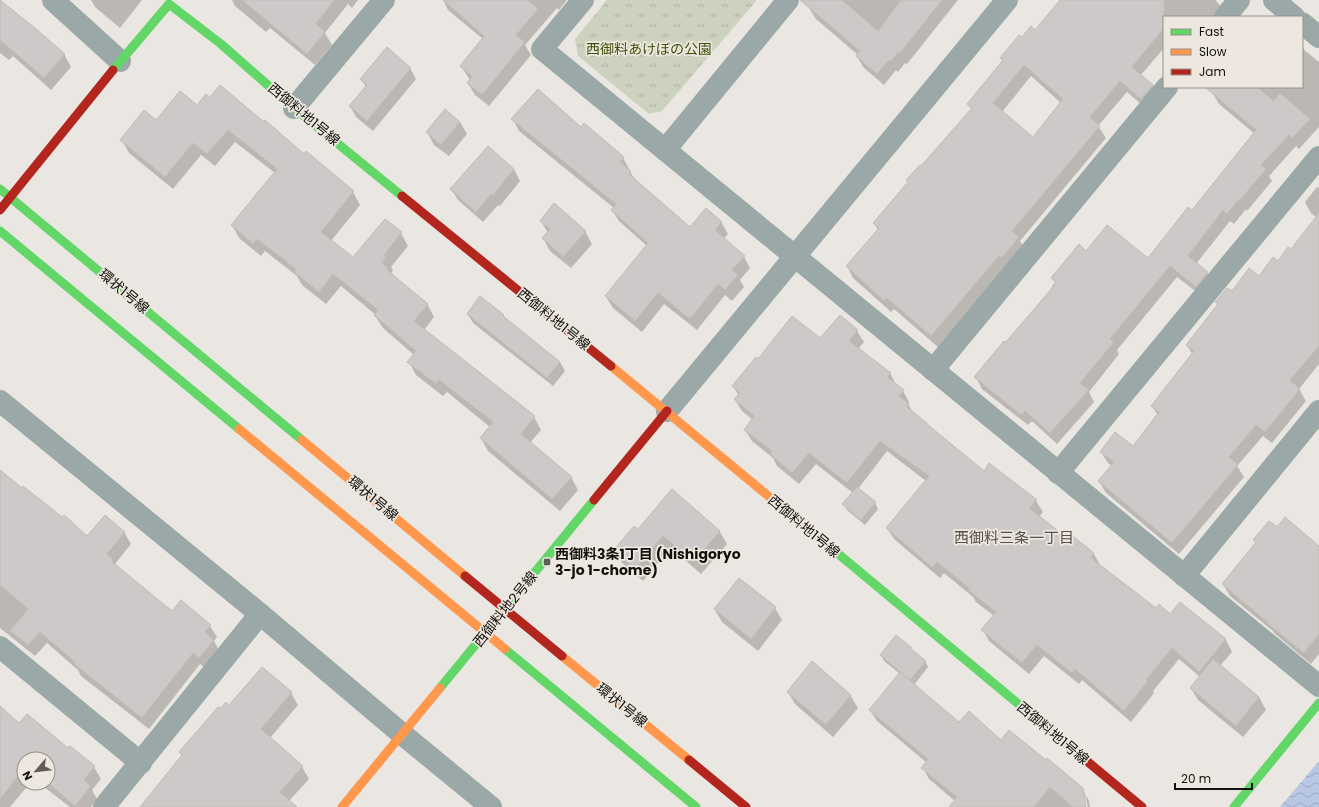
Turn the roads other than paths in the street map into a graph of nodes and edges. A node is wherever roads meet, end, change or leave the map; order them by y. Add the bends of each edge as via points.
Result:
1 (53, 0) edge
2 (384, 0) edge
3 (583, 0) edge
4 (788, 0) edge
5 (1007, 0) edge
6 (1239, 0) edge
7 (1274, 0) edge
8 (170, 2) edge
9 (1226, 16) edge
10 (1293, 16) edge
11 (1303, 24) edge
12 (1319, 37) edge
13 (120, 61) junction
14 (1166, 88) edge
15 (294, 108) junction
16 (665, 150) junction
17 (1319, 157) edge
18 (0, 189) edge
19 (0, 210) edge
20 (0, 231) edge
21 (795, 257) junction
22 (933, 370) junction
23 (0, 401) edge
24 (667, 411) junction
25 (1319, 411) edge
26 (1058, 473) junction
27 (1184, 576) junction
28 (260, 614) junction
29 (0, 647) edge
30 (1319, 686) edge
31 (1319, 703) edge
32 (402, 734) junction
33 (140, 763) junction
34 (104, 807) edge
35 (342, 807) edge
36 (491, 807) edge
37 (696, 807) edge
38 (746, 807) edge
39 (1142, 807) edge
40 (1234, 807) edge

1 - 13 street
2 - 15 street
3 - 16 street via 542,49
4 - 16 street
5 - 21 street
6 - 9 street
7 - 10 street
8 - 13 street, 西御料地1号線
8 - 15 street, 西御料地1号線
11 - 12 street
13 - 19 street, 西御料地1号線
14 - 22 street
15 - 24 street, 西御料地1号線
16 - 21 street
17 - 26 street
18 - 38 street, 環状1号線
20 - 37 street
21 - 22 street
21 - 24 street
22 - 26 street
23 - 28 street
24 - 32 street, 西御料地2号線
24 - 39 street, 西御料地1号線
25 - 27 street
26 - 27 street
27 - 30 street
28 - 32 street
28 - 33 street
29 - 33 street
31 - 40 street
32 - 35 street, 西御料地2号線
32 - 36 street
33 - 34 street

